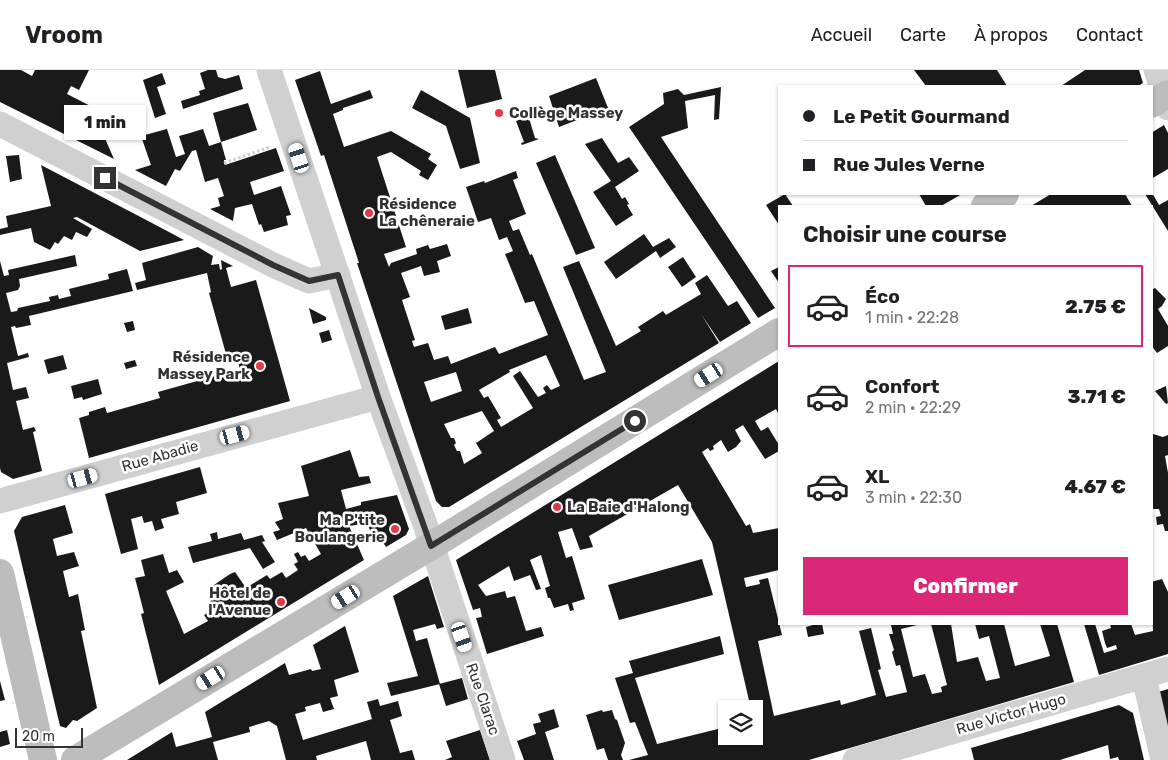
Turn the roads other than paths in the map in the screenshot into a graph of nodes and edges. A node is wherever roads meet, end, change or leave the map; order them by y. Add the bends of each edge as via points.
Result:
1 (269, 70) edge
2 (1156, 70) edge
3 (1163, 100) edge
4 (0, 124) edge
5 (1004, 195) edge
6 (987, 205) edge
7 (338, 275) junction
8 (778, 333) edge
9 (378, 397) junction
10 (0, 501) edge
11 (431, 546) junction
12 (0, 573) edge
13 (1168, 669) edge
14 (1144, 677) junction
15 (43, 760) edge
16 (75, 760) edge
17 (503, 760) edge
18 (855, 760) edge
19 (1163, 760) edge

1 - 7 street, Rue Clarac
2 - 3 street
4 - 7 street via 273,265 309,281
5 - 6 main road
7 - 9 street, Rue Clarac
8 - 11 main road
9 - 10 street, Rue Abadie
9 - 11 street, Rue Clarac
11 - 16 main road
11 - 17 street, Rue Clarac
12 - 15 main road
13 - 14 street, Rue Victor Hugo
14 - 18 street, Rue Victor Hugo
14 - 19 street

